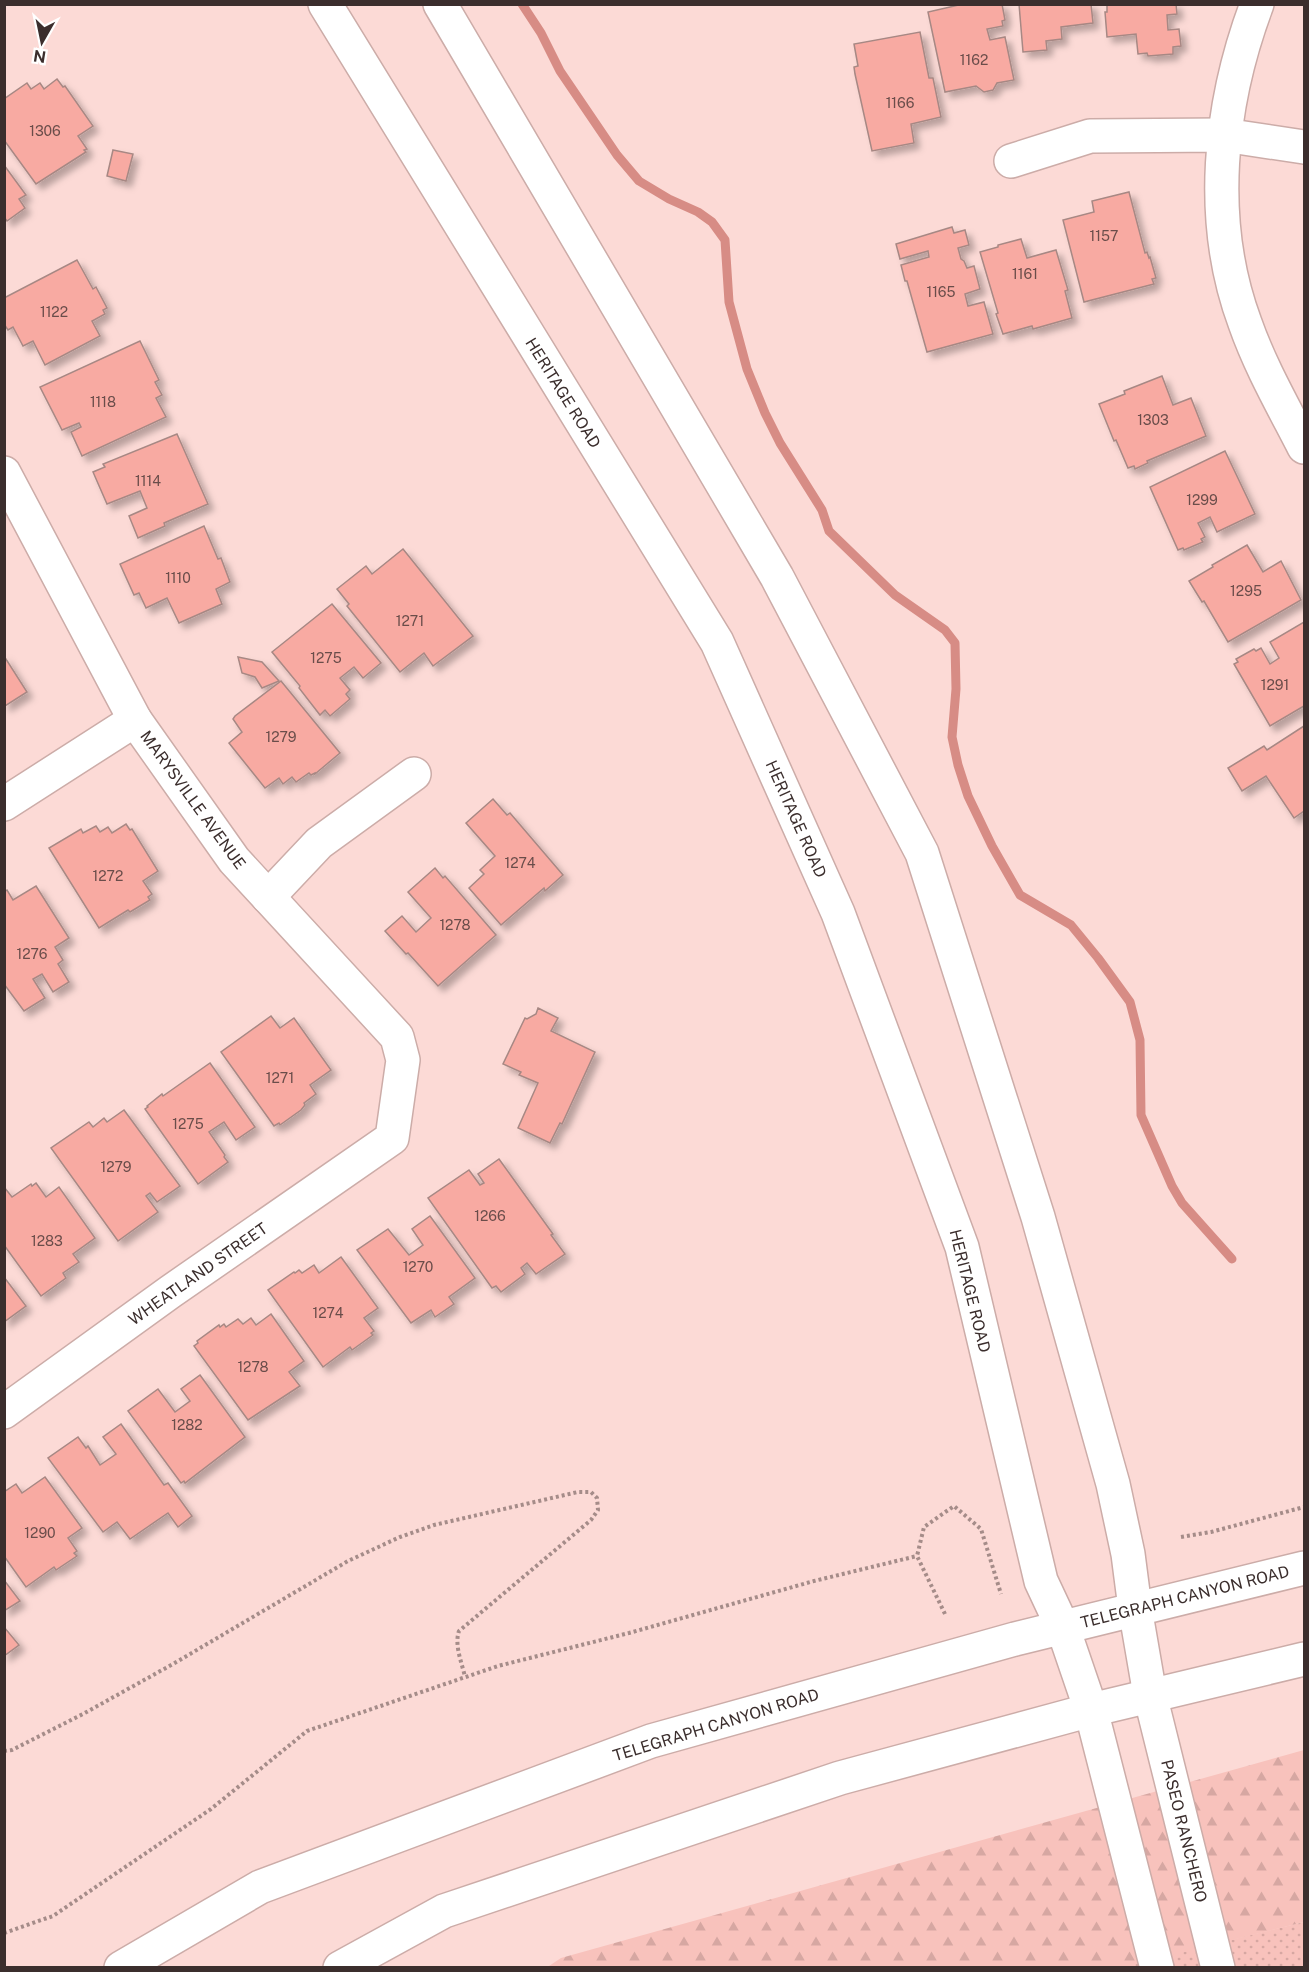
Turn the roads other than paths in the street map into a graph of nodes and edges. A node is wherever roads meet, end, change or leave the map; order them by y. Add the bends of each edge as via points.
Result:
1 (325, 4) edge
2 (440, 4) edge
3 (1257, 4) edge
4 (1224, 135) junction
5 (1305, 147) edge
6 (1011, 161) dead end
7 (1305, 447) edge
8 (4, 473) edge
9 (135, 720) junction
10 (414, 774) dead end
11 (4, 804) edge
12 (268, 897) junction
13 (392, 1138) joint
14 (4, 1412) edge
15 (1305, 1568) edge
16 (1135, 1608) junction
17 (1063, 1628) junction
18 (1305, 1659) edge
19 (1150, 1695) junction
20 (1091, 1710) junction
21 (121, 1968) edge
22 (340, 1968) edge
23 (1157, 1968) edge
24 (1218, 1968) edge

1 - 17 main road, HERITAGE ROAD via 717,642 838,913 962,1247 1041,1581
2 - 16 main road via 777,577 922,852 1050,1262 1113,1484
3 - 4 main road via 1245,38
4 - 5 main road
4 - 6 main road via 1090,136
4 - 7 main road via 1222,208 1233,284 1257,356
8 - 9 main road, MARYSVILLE AVENUE
9 - 11 main road
9 - 12 main road, MARYSVILLE AVENUE via 234,860
10 - 12 main road via 319,843
12 - 13 main road, MARYSVILLE AVENUE via 397,1038 403,1060
13 - 14 main road, WHEATLAND STREET
15 - 16 main road, TELEGRAPH CANYON ROAD
16 - 17 main road, TELEGRAPH CANYON ROAD
16 - 19 main road
17 - 20 main road, HERITAGE ROAD
17 - 21 main road, TELEGRAPH CANYON ROAD via 651,1741 260,1887
18 - 19 main road
19 - 20 main road
19 - 24 main road, PASEO RANCHERO
20 - 22 main road via 840,1778 444,1911
20 - 23 main road

